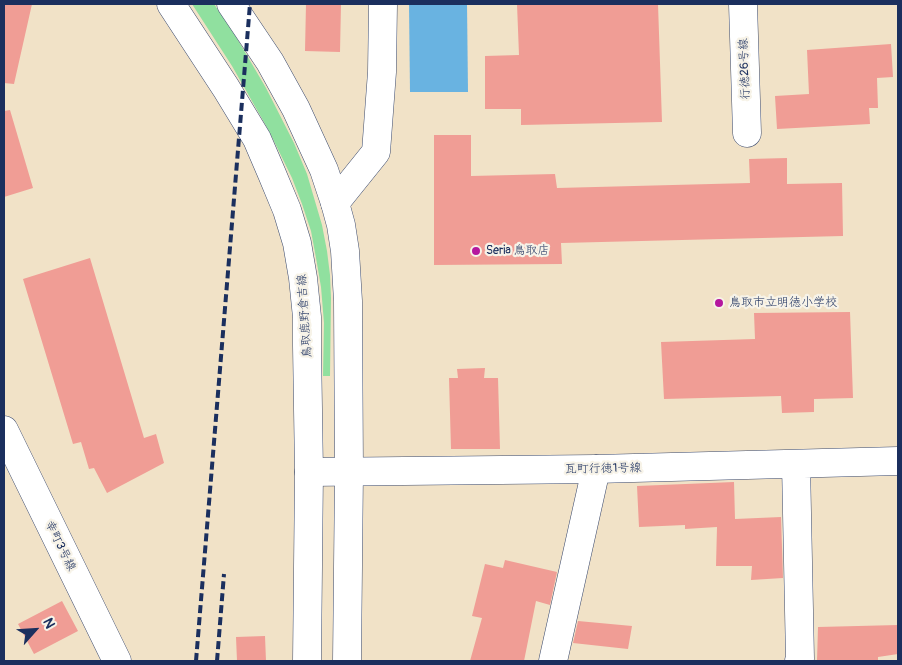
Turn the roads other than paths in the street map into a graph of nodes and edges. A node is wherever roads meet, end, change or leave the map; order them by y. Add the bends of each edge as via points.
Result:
1 (170, 4) edge
2 (231, 4) edge
3 (382, 4) edge
4 (743, 4) edge
5 (748, 133) dead end
6 (335, 203) junction
7 (4, 430) edge
8 (898, 461) edge
9 (796, 464) junction
10 (596, 469) junction
11 (309, 472) junction
12 (349, 472) junction
13 (117, 661) edge
14 (307, 661) edge
15 (347, 661) edge
16 (553, 661) edge
17 (799, 661) edge

1 - 11 street, 鳥取鹿野倉吉線 via 257,139 292,226 301,260 307,317
2 - 6 street via 270,62 296,109
3 - 6 street via 382,72 376,152
4 - 5 street, 行徳26号線
6 - 12 street via 345,250 348,301
7 - 13 street, 幸町3号線
8 - 9 street, 瓦町行徳1号線
9 - 10 street, 瓦町行徳1号線
9 - 17 street
10 - 12 street, 瓦町行徳1号線
10 - 16 street
11 - 12 street, 瓦町行徳1号線
11 - 14 street, 鳥取鹿野倉吉線
12 - 15 street

